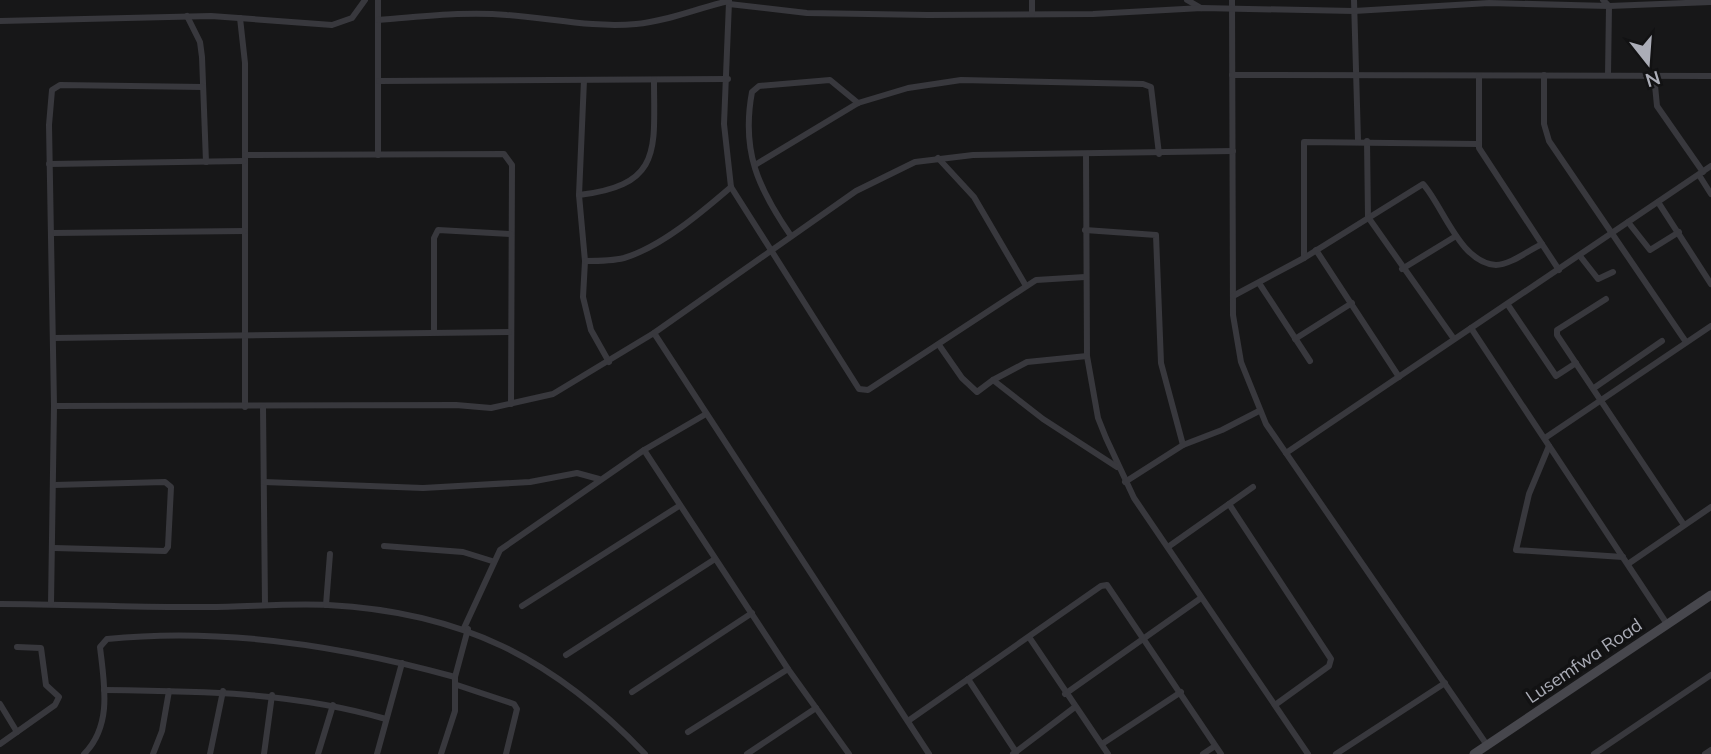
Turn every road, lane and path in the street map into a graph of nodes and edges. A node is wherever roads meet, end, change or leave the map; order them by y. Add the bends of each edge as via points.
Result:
1 (365, 0) edge
2 (378, 0) edge
3 (1032, 0) edge
4 (1187, 0) edge
5 (1232, 0) edge
6 (1354, 0) edge
7 (1603, 0) edge
8 (729, 2) edge
9 (739, 2) edge
10 (1711, 2) edge
11 (1609, 6) junction
12 (1202, 8) junction
13 (1233, 10) junction
14 (1354, 11) junction
15 (1032, 14) junction
16 (187, 16) junction
17 (240, 18) junction
18 (378, 20) junction
19 (0, 22) edge
20 (1232, 75) junction
21 (1544, 75) junction
22 (1608, 75) junction
23 (1654, 75) junction
24 (1356, 76) junction
25 (1479, 76) junction
26 (1711, 76) edge
27 (728, 79) junction
28 (584, 80) junction
29 (654, 80) junction
30 (379, 81) junction
31 (203, 87) junction
32 (858, 103) junction
33 (1358, 140) junction
34 (1367, 141) junction
35 (1478, 144) junction
36 (1233, 151) junction
37 (1159, 154) junction
38 (378, 155) junction
39 (1086, 155) junction
40 (245, 158) junction
41 (938, 158) junction
42 (206, 162) junction
43 (49, 164) junction
44 (755, 165) junction
45 (1711, 166) edge
46 (1701, 174) junction
47 (731, 187) junction
48 (1711, 194) edge
49 (579, 195) junction
50 (1658, 202) junction
51 (1368, 217) junction
52 (1628, 222) junction
53 (1085, 230) junction
54 (246, 231) junction
55 (1679, 232) junction
56 (52, 233) junction
57 (1612, 233) junction
58 (510, 234) junction
59 (791, 236) junction
60 (1456, 236) junction
61 (1542, 244) junction
62 (1316, 250) junction
63 (770, 251) junction
64 (1580, 256) junction
65 (1304, 258) junction
66 (585, 261) junction
67 (1402, 269) junction
68 (1559, 270) junction
69 (1613, 272) dead end
70 (1085, 277) junction
71 (1259, 284) junction
72 (1711, 284) edge
73 (1026, 286) junction
74 (1233, 296) junction
75 (1606, 299) dead end
76 (1352, 303) junction
77 (1508, 305) junction
78 (1711, 326) edge
79 (1471, 328) junction
80 (434, 332) junction
81 (509, 332) junction
82 (654, 333) junction
83 (246, 336) junction
84 (54, 338) junction
85 (1295, 339) junction
86 (1454, 340) junction
87 (1661, 341) dead end
88 (1686, 342) junction
89 (939, 345) junction
90 (1087, 356) junction
91 (1310, 361) dead end
92 (609, 362) junction
93 (1576, 363) junction
94 (1399, 377) junction
95 (993, 380) junction
96 (1594, 388) junction
97 (1602, 401) junction
98 (511, 404) junction
99 (54, 406) junction
100 (245, 407) junction
101 (262, 407) junction
102 (1259, 411) junction
103 (706, 414) junction
104 (1545, 439) junction
105 (1183, 445) junction
106 (1549, 446) junction
107 (643, 450) junction
108 (1286, 453) junction
109 (1118, 467) junction
110 (599, 479) junction
111 (264, 482) junction
112 (1125, 482) junction
113 (54, 485) junction
114 (1253, 486) dead end
115 (1230, 504) junction
116 (679, 506) junction
117 (1711, 507) edge
118 (1684, 526) junction
119 (384, 546) dead end
120 (1168, 547) junction
121 (54, 548) junction
122 (330, 554) dead end
123 (1623, 557) junction
124 (715, 559) junction
125 (492, 561) junction
126 (1628, 565) junction
127 (1711, 595) edge
128 (1201, 598) junction
129 (0, 604) edge
130 (51, 604) junction
131 (326, 604) junction
132 (265, 606) junction
133 (522, 606) dead end
134 (752, 613) junction
135 (1667, 624) junction
136 (466, 628) junction
137 (1029, 637) junction
138 (1144, 639) junction
139 (17, 647) dead end
140 (566, 655) dead end
141 (402, 663) junction
142 (788, 669) junction
143 (1711, 675) edge
144 (968, 679) junction
145 (456, 681) junction
146 (1445, 683) junction
147 (104, 690) junction
148 (169, 691) junction
149 (223, 691) junction
150 (632, 692) dead end
151 (1181, 692) junction
152 (1065, 694) junction
153 (272, 695) junction
154 (0, 704) edge
155 (333, 705) junction
156 (1275, 705) junction
157 (1074, 707) junction
158 (816, 708) junction
159 (386, 719) junction
160 (908, 721) junction
161 (17, 732) junction
162 (688, 732) dead end
163 (0, 744) edge
164 (1102, 744) junction
165 (1487, 745) junction
166 (1215, 746) junction
167 (1711, 750) edge
168 (1014, 753) edge
169 (84, 754) edge
170 (153, 754) edge
171 (210, 754) edge
172 (264, 754) edge
173 (318, 754) edge
174 (377, 754) edge
175 (442, 754) edge
176 (506, 754) edge
177 (645, 754) edge
178 (747, 754) edge
179 (849, 754) edge
180 (929, 754) edge
181 (1108, 754) edge
182 (1203, 754) edge
183 (1221, 754) edge
184 (1308, 754) edge
185 (1336, 754) edge
186 (1474, 754) edge
187 (1594, 754) edge
188 (1705, 754) edge

1 - 17 street via 352,18 332,26
2 - 18 street
3 - 15 street
4 - 12 street
5 - 13 street
6 - 14 street
7 - 11 street
8 - 9 street
8 - 18 street via 633,24 575,24 490,14
8 - 27 street
9 - 15 street via 830,14
10 - 11 street
11 - 14 street via 1489,4
11 - 22 street
12 - 13 street
12 - 15 street
13 - 14 street
13 - 20 street
14 - 24 street
16 - 17 street
16 - 19 street
16 - 31 street via 200,43
17 - 40 street via 245,48
18 - 30 street
20 - 24 street
20 - 36 street
21 - 22 street
21 - 25 street
21 - 57 street via 1547,136
22 - 23 street
23 - 26 street
23 - 46 street via 1657,106
24 - 25 street
24 - 33 street
25 - 35 street
27 - 29 street
27 - 47 street via 724,143
28 - 29 street
28 - 30 street
28 - 49 street
29 - 49 street via 649,163 610,189
30 - 38 street
31 - 42 street
31 - 43 street via 55,87 50,98
32 - 37 street via 940,82 1143,84 1151,87 1153,95
32 - 44 street
32 - 44 street via 830,80 754,88 747,144
33 - 34 street
33 - 65 street via 1304,142
34 - 35 street
34 - 51 street
35 - 61 street
36 - 37 street
36 - 74 street
37 - 39 street
38 - 40 street
38 - 58 street via 504,154 512,165
39 - 41 street
39 - 53 street
40 - 42 street
40 - 54 street
41 - 59 street via 883,175
41 - 73 street via 974,198
42 - 43 street
43 - 56 street
44 - 59 street via 761,189
45 - 46 street
46 - 48 street
46 - 50 street
47 - 63 street
47 - 66 street via 682,226 634,254
49 - 66 street
50 - 52 street
50 - 55 street
51 - 60 street via 1423,184
51 - 62 street
51 - 67 street
52 - 55 street via 1650,250
52 - 57 street
53 - 70 street
53 - 105 street via 1156,234 1161,363
54 - 56 street
54 - 83 street
55 - 72 street
56 - 84 street
57 - 64 street
57 - 88 street
58 - 80 street via 438,230 434,238
58 - 81 street
59 - 63 street
60 - 61 street via 1472,253 1498,265
60 - 67 street
61 - 68 street
62 - 65 street
62 - 76 street
63 - 82 street
63 - 89 street via 859,389 868,390
64 - 68 street
64 - 69 street via 1598,279
65 - 71 street
66 - 92 street via 586,314
67 - 86 street
68 - 77 street
70 - 73 street via 1040,279
70 - 90 street
71 - 74 street
71 - 85 street
73 - 89 street
74 - 102 street via 1241,362
75 - 93 street via 1557,330
76 - 85 street
76 - 94 street
77 - 79 street
77 - 93 street via 1556,376
78 - 88 street
79 - 86 street
79 - 104 street
80 - 81 street
80 - 83 street
81 - 98 street
82 - 92 street
82 - 103 street
83 - 84 street
83 - 100 street
84 - 99 street
85 - 91 street
86 - 94 street
87 - 96 street
88 - 97 street
89 - 95 street via 973,390 981,390
90 - 95 street via 1039,359
90 - 109 street via 1098,418
92 - 98 street via 553,394
93 - 96 street
94 - 108 street
95 - 109 street
96 - 97 street
97 - 104 street
97 - 118 street
98 - 101 street via 474,409 456,405
99 - 100 street
99 - 113 street
100 - 101 street
101 - 111 street
102 - 105 street
102 - 108 street
103 - 107 street
103 - 160 street
104 - 106 street
105 - 112 street
106 - 123 street
106 - 123 street via 1530,494 1516,550
107 - 110 street
107 - 116 street
108 - 146 street
109 - 112 street
110 - 111 street via 577,472 530,482 423,488
110 - 125 street via 509,542
111 - 132 street
112 - 120 street
113 - 121 street
113 - 121 street via 165,482 171,487 165,551
114 - 115 street
115 - 120 street
115 - 156 street via 1331,659 1329,666
116 - 124 street
116 - 133 street
117 - 118 street
118 - 126 street
119 - 125 street via 463,552
120 - 128 street
121 - 130 street
122 - 131 street
123 - 126 street
124 - 134 street
124 - 140 street
125 - 136 street
126 - 135 street
127 - 135 street, Lusemfwa Road
128 - 138 street
128 - 156 street
129 - 130 street
130 - 132 street
131 - 132 street
131 - 136 street via 409,614
134 - 142 street
134 - 150 street
135 - 165 street, Lusemfwa Road
136 - 145 street
136 - 177 street via 543,668 576,691
137 - 138 street via 1107,585
137 - 144 street
137 - 152 street
138 - 151 street
138 - 152 street
139 - 161 street via 41,647 46,685 59,697 55,705
141 - 145 street
141 - 147 street via 294,643 204,636 121,637 102,641
141 - 159 street
142 - 158 street
142 - 162 street
143 - 187 street
144 - 160 street
144 - 168 street
145 - 175 street via 455,711
145 - 176 street via 514,704 517,709
146 - 165 street
146 - 185 street
147 - 148 street
147 - 169 street via 101,729
148 - 149 street
148 - 170 street
149 - 153 street
149 - 171 street
151 - 164 street
151 - 166 street
152 - 157 street
153 - 155 street
153 - 172 street
154 - 161 street
155 - 159 street
155 - 173 street
156 - 184 street
157 - 164 street
157 - 168 street
158 - 178 street
158 - 179 street
159 - 174 street
160 - 180 street
161 - 163 street
164 - 181 street
165 - 186 street, Lusemfwa Road
166 - 182 street
166 - 183 street
167 - 188 street

